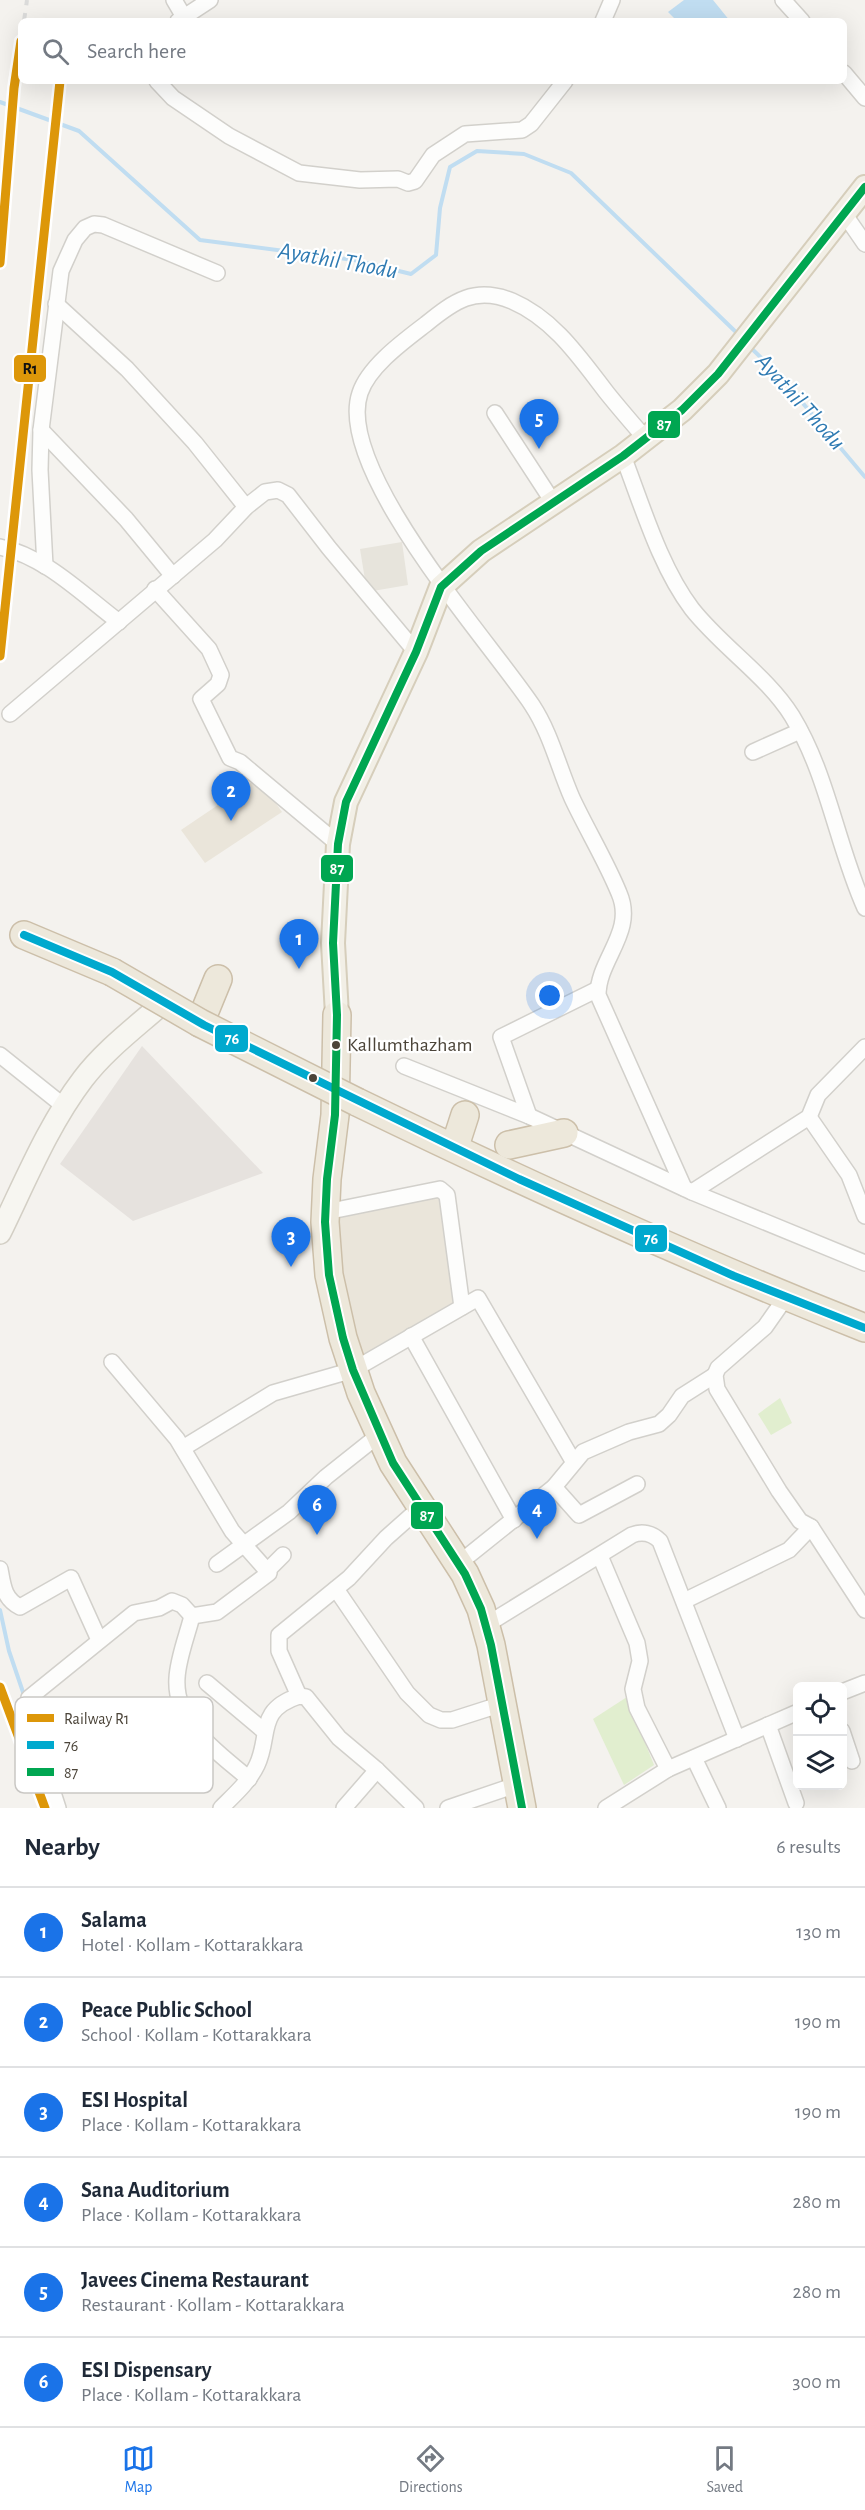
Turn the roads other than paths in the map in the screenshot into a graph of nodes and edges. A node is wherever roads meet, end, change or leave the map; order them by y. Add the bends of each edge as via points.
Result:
1 (174, 0) edge
2 (210, 0) edge
3 (612, 0) edge
4 (783, 0) edge
5 (181, 18) edge
6 (183, 18) edge
7 (604, 18) edge
8 (799, 18) edge
9 (847, 76) edge
10 (160, 84) edge
11 (564, 84) edge
12 (865, 98) edge
13 (865, 187) edge
14 (845, 215) junction
15 (865, 244) edge
16 (217, 273) dead end
17 (56, 304) junction
18 (495, 413) dead end
19 (41, 430) junction
20 (645, 438) junction
21 (623, 456) junction
22 (553, 502) junction
23 (246, 507) junction
24 (0, 547) edge
25 (45, 566) junction
26 (173, 576) junction
27 (441, 587) junction
28 (155, 589) junction
29 (119, 622) junction
30 (416, 652) junction
31 (10, 714) dead end
32 (800, 731) junction
33 (753, 752) dead end
34 (338, 844) junction
35 (865, 908) edge
36 (24, 935) dead end
37 (218, 979) dead end
38 (598, 989) junction
39 (163, 1002) junction
40 (337, 1015) joint
41 (200, 1023) junction
42 (865, 1047) edge
43 (0, 1055) edge
44 (404, 1066) dead end
45 (65, 1107) junction
46 (465, 1115) dead end
47 (529, 1116) junction
48 (809, 1117) junction
49 (564, 1133) junction
50 (509, 1144) dead end
51 (455, 1146) junction
52 (688, 1190) junction
53 (326, 1212) junction
54 (865, 1216) edge
55 (0, 1233) edge
56 (863, 1261) edge
57 (786, 1297) junction
58 (462, 1307) junction
59 (865, 1328) edge
60 (411, 1336) junction
61 (112, 1362) dead end
62 (353, 1370) junction
63 (715, 1375) junction
64 (380, 1434) junction
65 (183, 1448) junction
66 (573, 1461) junction
67 (637, 1484) dead end
68 (554, 1487) junction
69 (422, 1506) junction
70 (514, 1520) junction
71 (811, 1527) junction
72 (244, 1546) junction
73 (283, 1555) dead end
74 (600, 1556) junction
75 (217, 1564) dead end
76 (458, 1564) junction
77 (0, 1569) edge
78 (267, 1571) junction
79 (336, 1588) junction
80 (684, 1601) junction
81 (865, 1610) edge
82 (192, 1616) junction
83 (486, 1625) junction
84 (99, 1640) junction
85 (207, 1683) dead end
86 (865, 1683) edge
87 (847, 1690) edge
88 (299, 1696) junction
89 (30, 1697) edge
90 (178, 1697) edge
91 (502, 1704) junction
92 (793, 1714) edge
93 (768, 1725) junction
94 (264, 1731) junction
95 (844, 1736) edge
96 (737, 1739) junction
97 (213, 1747) edge
98 (694, 1758) junction
99 (852, 1761) dead end
100 (668, 1769) junction
101 (377, 1770) junction
102 (249, 1779) junction
103 (53, 1793) edge
104 (519, 1797) edge
105 (626, 1803) edge
106 (796, 1803) dead end
107 (58, 1808) edge
108 (220, 1808) edge
109 (344, 1808) edge
110 (416, 1808) edge
111 (448, 1808) edge
112 (606, 1808) edge
113 (718, 1808) edge

1 - 5 street
2 - 6 street
3 - 7 street
4 - 8 street
9 - 12 street
10 - 11 street via 173,98 229,136 299,173 360,180 398,179 408,183 415,181 433,155 465,134 522,130
13 - 14 main road
14 - 15 street
14 - 20 main road via 718,374 682,410
16 - 17 street via 94,224 85,228 69,251 61,271
17 - 19 street
17 - 23 street via 127,369 195,443
18 - 22 street
19 - 25 street
19 - 26 street via 126,519
20 - 21 main road
20 - 27 street via 579,355 532,313 498,296 476,294 447,306 377,366 360,393 358,420 364,452 378,482
21 - 22 main road
21 - 32 street via 667,565 691,607 783,704
22 - 27 main road via 481,551
23 - 26 street
23 - 30 street via 266,492 278,490 288,495
24 - 25 street
25 - 29 street
26 - 28 street
27 - 30 main road
27 - 38 street via 531,704 621,897 623,921 617,946 598,981
28 - 29 street
28 - 34 street via 209,649 221,675 218,684 201,699 230,758 240,762
29 - 31 street
30 - 34 main road via 346,802
32 - 33 street
32 - 35 street via 836,819
34 - 40 main road via 333,943
36 - 39 highway, bridge via 112,972
37 - 41 highway
38 - 47 street via 501,1037
38 - 52 street via 611,1027
39 - 41 highway, bridge
39 - 45 street via 83,1079
40 - 53 highway via 335,1115
41 - 51 highway, bridge
42 - 48 street via 818,1095
43 - 45 street
44 - 47 street
45 - 55 street
46 - 51 highway
47 - 49 street
48 - 52 street
48 - 54 street via 849,1175
49 - 50 highway
49 - 52 street
51 - 57 highway via 519,1179
52 - 56 street
53 - 58 street via 440,1189 447,1195
53 - 62 highway via 329,1275
57 - 59 highway
57 - 63 street via 765,1327
58 - 60 street
58 - 66 street via 478,1298
60 - 62 street
60 - 70 street
61 - 65 street
62 - 64 highway
62 - 65 street via 273,1393
63 - 66 street via 682,1396 659,1424 596,1445
63 - 71 street via 721,1398 765,1470 800,1521
64 - 69 highway via 393,1463
64 - 72 street
65 - 72 street
66 - 68 street
67 - 68 street via 579,1515
68 - 70 street
69 - 76 highway
69 - 79 street
70 - 76 street
71 - 80 street via 789,1550
71 - 81 street
72 - 75 street
72 - 78 street
73 - 78 street
74 - 80 street via 640,1532 655,1537
74 - 83 street
74 - 100 street via 637,1643 640,1661 633,1689 637,1708
76 - 83 highway
77 - 84 street via 4,1592 20,1607 71,1578
78 - 82 street via 217,1612
79 - 88 street via 279,1635 279,1652
79 - 91 street via 407,1693 429,1714 452,1720
80 - 96 street
82 - 84 street via 172,1601 134,1613
82 - 90 street via 177,1676
83 - 91 highway
84 - 89 street
85 - 94 street
86 - 87 street
88 - 94 street via 271,1715
88 - 101 street via 306,1697 339,1738
91 - 104 highway
92 - 93 street
93 - 96 street
93 - 106 street
94 - 102 street via 260,1756
95 - 99 street
96 - 98 street
97 - 102 street
98 - 100 street
98 - 113 street
100 - 105 street
101 - 109 street
101 - 110 street
102 - 108 street
103 - 107 street
104 - 111 street
105 - 112 street

